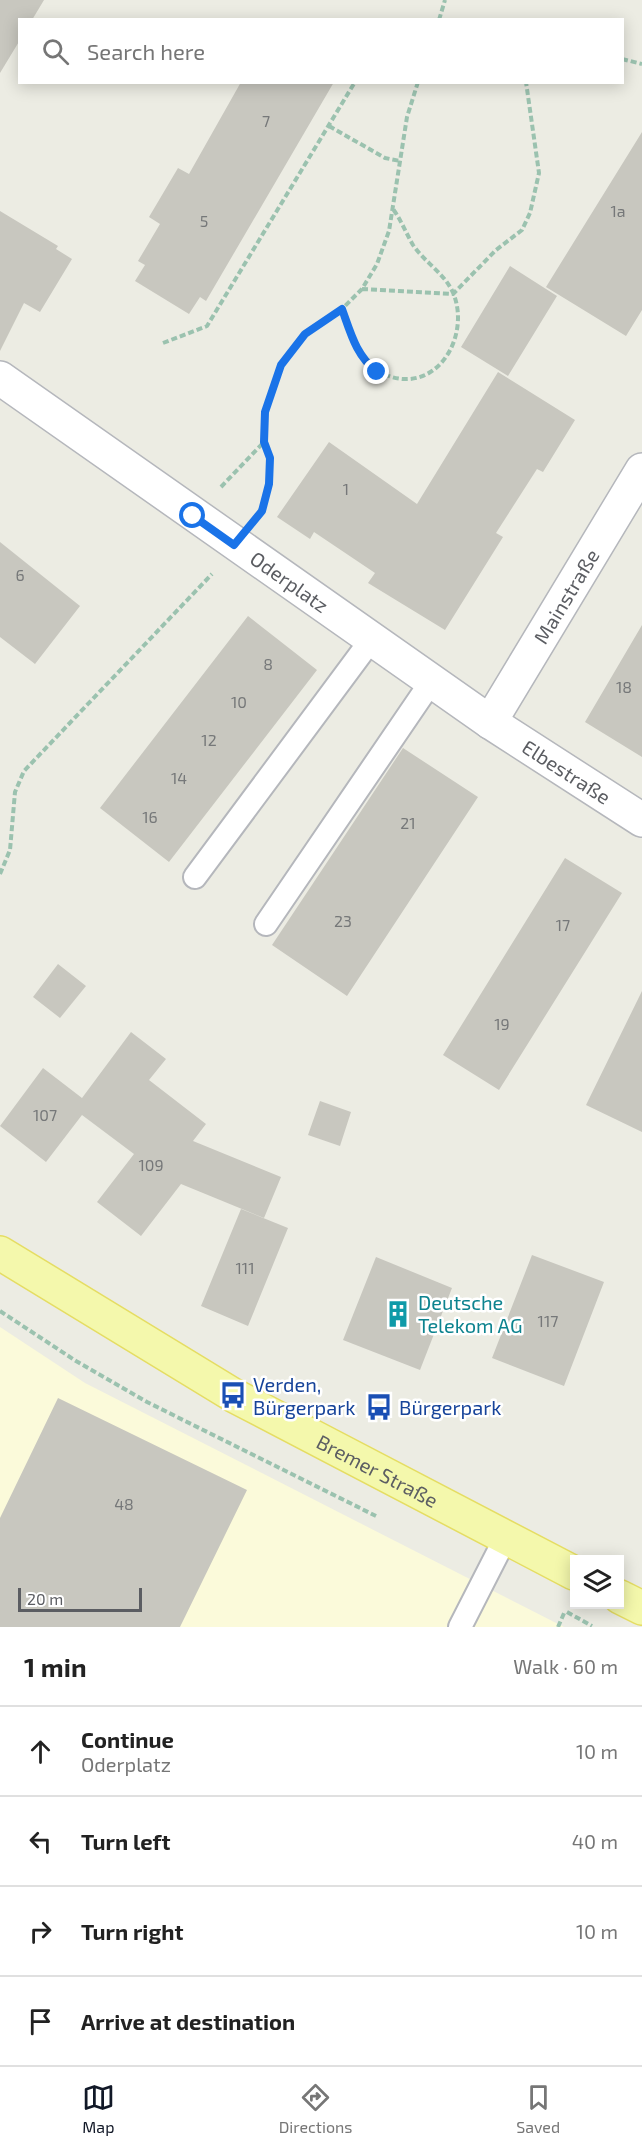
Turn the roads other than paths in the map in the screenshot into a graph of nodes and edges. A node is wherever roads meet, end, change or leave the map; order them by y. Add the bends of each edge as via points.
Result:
1 (0, 378) edge
2 (640, 478) edge
3 (372, 640) junction
4 (431, 682) junction
5 (490, 722) junction
6 (642, 820) edge
7 (195, 876) dead end
8 (266, 924) dead end
9 (0, 1253) edge
10 (506, 1537) junction
11 (570, 1571) edge
12 (624, 1599) edge
13 (642, 1608) edge
14 (460, 1627) edge

1 - 3 street, Oderplatz
2 - 5 street, Mainstraße
3 - 4 street, Oderplatz
3 - 7 lane
4 - 5 street, Oderplatz
4 - 8 lane
5 - 6 street, Elbestraße
9 - 10 main road, Bremer Straße via 233,1395
10 - 11 main road, Bremer Straße
10 - 14 lane
12 - 13 main road

